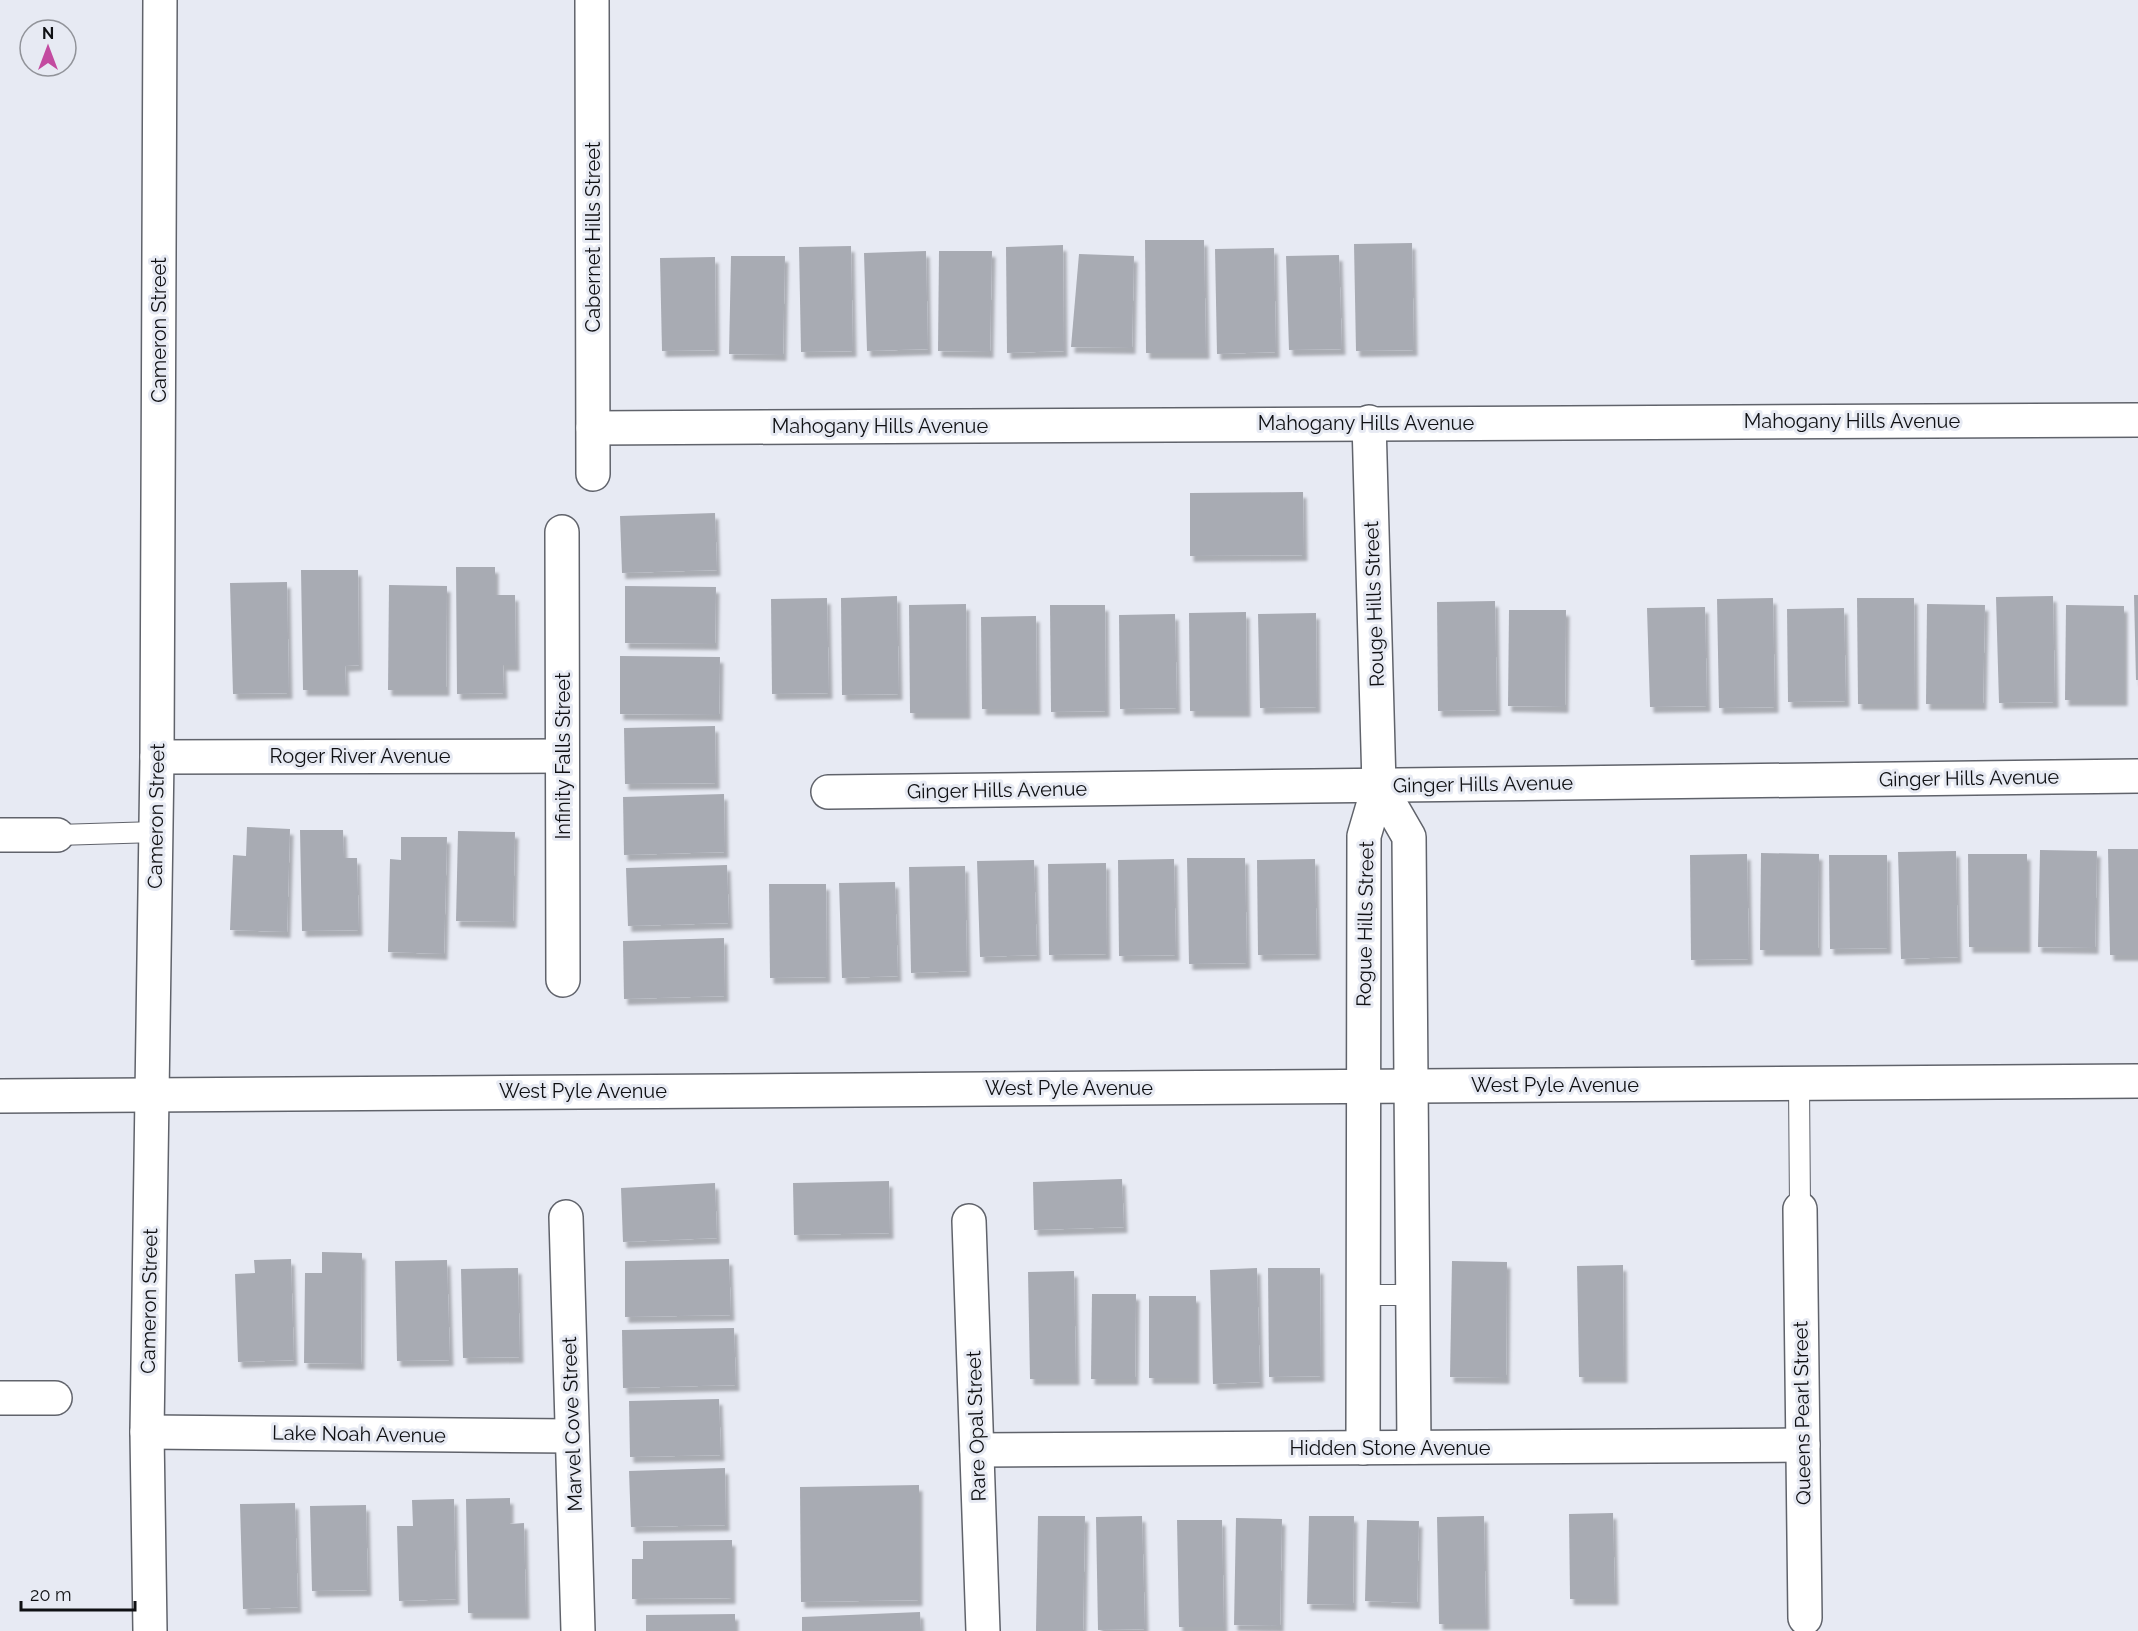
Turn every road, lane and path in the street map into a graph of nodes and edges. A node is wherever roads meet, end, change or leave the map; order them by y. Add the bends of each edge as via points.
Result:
1 (160, 0) edge
2 (592, 0) edge
3 (2138, 420) edge
4 (1369, 422) junction
5 (593, 428) junction
6 (593, 474) dead end
7 (562, 532) dead end
8 (562, 756) junction
9 (157, 757) junction
10 (2138, 776) edge
11 (1379, 785) junction
12 (828, 792) dead end
13 (156, 832) junction
14 (57, 835) joint
15 (0, 836) edge
16 (563, 980) dead end
17 (2138, 1081) edge
18 (1799, 1083) junction
19 (1364, 1086) junction
20 (1411, 1086) junction
21 (152, 1094) junction
22 (0, 1096) edge
23 (1800, 1209) joint
24 (566, 1217) dead end
25 (969, 1221) dead end
26 (1363, 1295) junction
27 (1413, 1295) junction
28 (0, 1398) edge
29 (55, 1398) dead end
30 (147, 1432) junction
31 (572, 1436) junction
32 (1803, 1445) junction
33 (1414, 1447) junction
34 (1363, 1448) junction
35 (977, 1450) junction
36 (1805, 1618) dead end
37 (150, 1631) edge
38 (578, 1631) edge
39 (983, 1631) edge

1 - 9 street, Cameron Street
2 - 5 street, Cabernet Hills Street
3 - 4 street, Mahogany Hills Avenue
4 - 5 street, Mahogany Hills Avenue
4 - 11 street, Rouge Hills Street
5 - 6 street, Cabernet Hills Street
7 - 8 street, Infinity Falls Street
8 - 9 street, Roger River Avenue
8 - 16 street, Infinity Falls Street
9 - 13 street, Cameron Street
10 - 11 street, Ginger Hills Avenue
11 - 12 street, Ginger Hills Avenue
11 - 19 street, Rogue Hills Street via 1364,836
11 - 20 street, Rogue Hills Street via 1410,837
13 - 14 lane
13 - 21 street, Cameron Street
14 - 15 street
17 - 18 street, West Pyle Avenue
18 - 20 street, West Pyle Avenue
18 - 23 lane
19 - 20 street, West Pyle Avenue
19 - 21 street, West Pyle Avenue
19 - 26 street, Rogue Hills Street
20 - 27 street, Rogue Hills Street
21 - 22 street, West Pyle Avenue
21 - 30 street, Cameron Street
23 - 32 street, Queens Pearl Street
24 - 31 street, Marvel Cove Street
25 - 35 street, Rare Opal Street
26 - 27 lane
26 - 34 street, Rogue Hills Street
27 - 33 street, Rogue Hills Street
28 - 29 street
30 - 31 street, Lake Noah Avenue
30 - 37 street, Cameron Street
31 - 38 street, Marvel Cove Street
32 - 33 street, Hidden Stone Avenue
32 - 36 street, Queens Pearl Street
33 - 34 street, Hidden Stone Avenue
34 - 35 street, Hidden Stone Avenue
35 - 39 street, Rare Opal Street

